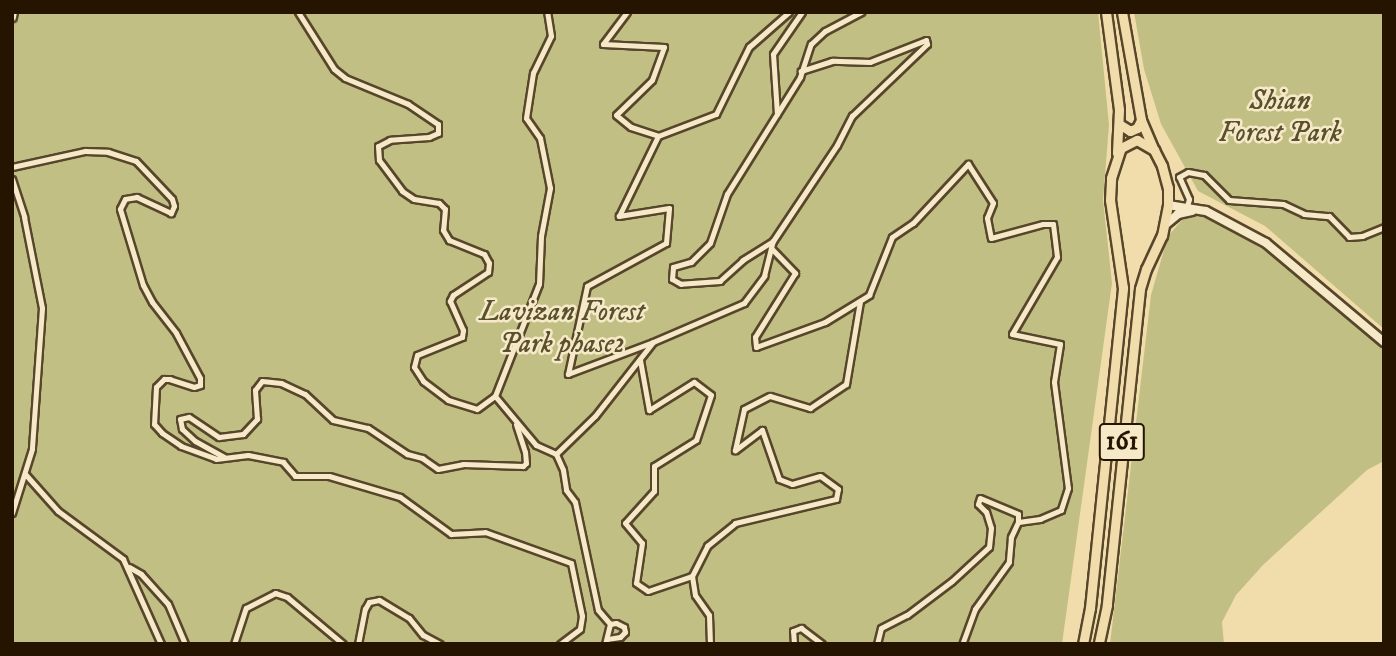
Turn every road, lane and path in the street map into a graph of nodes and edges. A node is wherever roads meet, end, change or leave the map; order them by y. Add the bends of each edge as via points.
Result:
1 (298, 12) edge
2 (547, 12) edge
3 (627, 12) edge
4 (789, 12) edge
5 (802, 12) edge
6 (861, 12) edge
7 (1106, 12) edge
8 (1122, 12) edge
9 (802, 71) junction
10 (777, 114) junction
11 (1142, 120) junction
12 (1119, 124) junction
13 (658, 136) junction
14 (1154, 149) junction
15 (1116, 159) junction
16 (12, 167) edge
17 (12, 178) edge
18 (1168, 205) junction
19 (1186, 206) junction
20 (1206, 211) junction
21 (1165, 225) junction
22 (1384, 227) edge
23 (773, 241) junction
24 (771, 248) junction
25 (860, 301) junction
26 (653, 342) junction
27 (1384, 342) edge
28 (640, 359) junction
29 (495, 396) junction
30 (514, 421) junction
31 (556, 454) junction
32 (226, 458) junction
33 (26, 475) junction
34 (12, 513) edge
35 (1018, 522) junction
36 (126, 565) junction
37 (692, 576) junction
38 (610, 624) junction
39 (607, 641) edge
40 (161, 644) edge
41 (185, 644) edge
42 (234, 644) edge
43 (343, 644) edge
44 (358, 644) edge
45 (440, 644) edge
46 (560, 644) edge
47 (709, 644) edge
48 (794, 644) edge
49 (822, 644) edge
50 (877, 644) edge
51 (962, 644) edge
52 (1083, 644) edge
53 (1102, 644) edge

1 - 29 street via 334,69 345,78 408,104 438,124 438,133 429,137 390,140 378,146 379,160 402,191 445,209 443,230 449,240 484,254 489,263 488,272 450,301 462,337 417,355 414,367 423,381 448,400 477,409
2 - 29 street via 551,36 533,73 526,118 540,138 550,188 539,284
3 - 13 street via 603,44 664,47 652,80 616,115 631,127
4 - 13 street via 749,47 716,114
5 - 10 street via 773,54
6 - 9 street via 811,44
7 - 12 main road
8 - 11 main road
9 - 10 street
9 - 23 street via 832,61 870,62 926,40 927,44 852,116
10 - 23 street via 727,194 710,243 691,262 673,267 672,279 681,284 720,281
11 - 12 main road via 1130,131
11 - 14 main road
12 - 15 main road
13 - 26 street via 619,216 669,208 666,243 587,286 568,374
14 - 15 main road via 1137,140 1129,142
14 - 18 main road via 1166,176
15 - 52 main road, 161 via 1110,200 1123,288 1120,334
16 - 32 street via 85,152 108,152 136,161 173,199 171,213 137,197 124,199 120,209 143,285 200,378 200,385 194,387 164,379 156,387 154,424 181,446 216,459
17 - 33 street via 43,308
18 - 19 main road
18 - 21 main road
19 - 20 main road
19 - 22 street via 1188,196 1179,177 1188,172 1204,175 1228,200 1283,204 1304,214 1329,216 1349,237
20 - 21 main road via 1187,211
20 - 27 main road via 1289,259
21 - 53 main road, 161 via 1146,269 1136,314
23 - 24 street
24 - 25 street via 795,273 755,337 756,347 825,322
24 - 26 street via 764,276 744,303
25 - 35 street via 869,295 892,237 913,223 968,164 993,203 987,218 991,237 1053,224 1057,257 1012,334 1060,344 1054,382 1068,488 1061,510
25 - 37 street via 846,384 810,408 770,396 744,409 735,450 762,430 779,479 792,484 820,476 838,489 836,499 735,523 707,546
26 - 28 street
28 - 31 street via 595,416
28 - 37 street via 649,410 694,383 711,395 696,440 654,466 654,491 625,523 642,543 636,583 648,591
29 - 30 street
30 - 31 street via 536,445
30 - 32 street via 525,453 523,466 438,468 368,428 333,420 305,394 281,383 262,382 256,390 257,419 243,434 219,438 189,417 180,419 195,441
31 - 38 street via 566,490 575,502 598,610
32 - 46 street via 248,455 283,462 295,476 329,476 400,497 451,534 485,532 571,563 582,616 580,629
33 - 34 street
33 - 36 street via 58,510 116,551
35 - 50 street via 1018,514 980,498 978,504 986,512 990,528 989,547 907,615 881,628
35 - 51 street via 1011,537 1009,562 975,609
36 - 40 street
36 - 41 street via 163,598
37 - 47 street via 695,595 709,615
38 - 39 street
38 - 39 street via 624,627 625,632
42 - 43 street via 246,608 275,593 292,601
44 - 45 street via 365,609 373,600 400,611
48 - 49 street via 793,631 801,628

